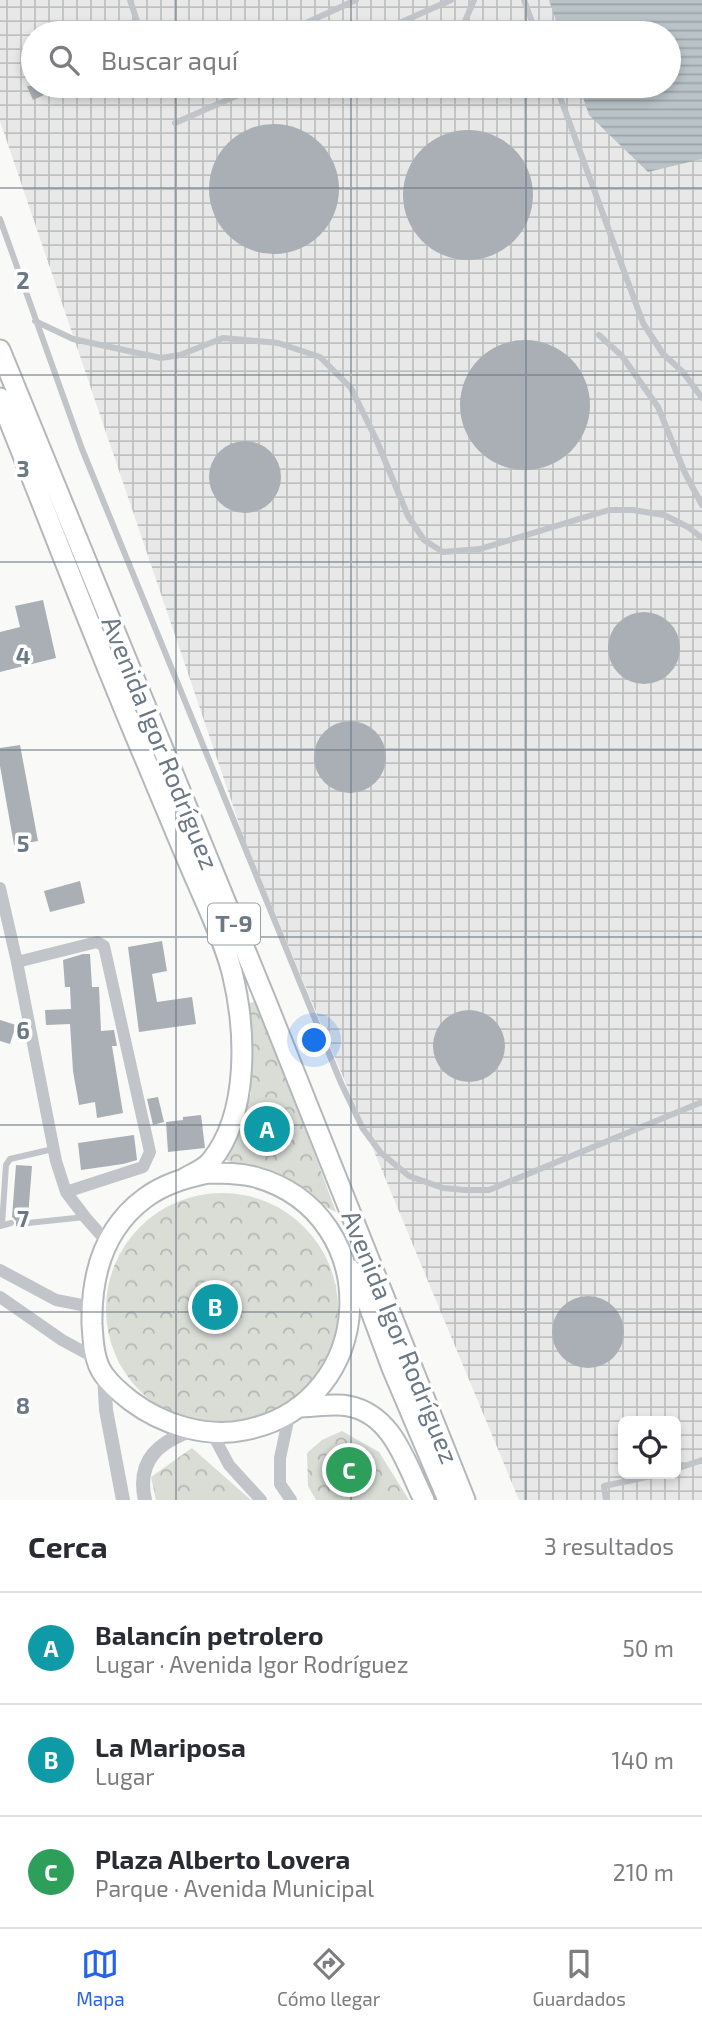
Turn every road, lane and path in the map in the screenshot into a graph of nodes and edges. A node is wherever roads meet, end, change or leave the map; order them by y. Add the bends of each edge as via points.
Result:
1 (130, 0) edge
2 (356, 0) edge
3 (451, 0) edge
4 (474, 0) edge
5 (524, 0) edge
6 (137, 21) edge
7 (310, 21) edge
8 (404, 21) edge
9 (465, 21) edge
10 (532, 21) edge
11 (232, 98) edge
12 (560, 98) edge
13 (175, 123) dead end
14 (0, 219) edge
15 (35, 321) junction
16 (599, 335) dead end
17 (0, 350) edge
18 (0, 397) edge
19 (702, 398) edge
20 (702, 505) edge
21 (702, 538) edge
22 (0, 888) edge
23 (17, 962) junction
24 (702, 1102) edge
25 (53, 1149) junction
26 (335, 1175) junction
27 (185, 1178) junction
28 (66, 1192) junction
29 (85, 1217) junction
30 (11, 1223) dead end
31 (28, 1223) dead end
32 (1, 1226) edge
33 (107, 1242) junction
34 (341, 1253) junction
35 (0, 1270) edge
36 (0, 1297) edge
37 (92, 1307) junction
38 (100, 1367) junction
39 (293, 1411) junction
40 (202, 1432) junction
41 (702, 1461) edge
42 (681, 1467) edge
43 (637, 1479) edge
44 (123, 1500) edge
45 (145, 1500) edge
46 (261, 1500) edge
47 (291, 1500) edge
48 (424, 1500) edge
49 (448, 1500) edge
50 (465, 1500) edge
51 (606, 1500) edge

1 - 6 lane
2 - 7 lane
3 - 8 lane
4 - 9 lane
5 - 10 lane
11 - 13 lane
12 - 19 lane via 643,323
14 - 15 lane
15 - 21 lane via 73,339 161,358 223,338 278,343 320,357 351,388 408,516 424,540 443,552 480,549 609,510 664,515
15 - 24 lane via 82,449 341,1083 363,1129 381,1153 409,1176 443,1188 489,1190
16 - 20 lane via 622,356 658,407
17 - 26 highway, Avenida Igor Rodríguez / T-9
18 - 27 highway, Avenida Igor Rodríguez / T-9 via 232,972 239,1023 240,1090 221,1146 210,1162
22 - 23 street
23 - 25 street
23 - 28 street via 97,942 104,946 150,1152 142,1167
25 - 28 street
25 - 32 lane via 10,1159
26 - 34 highway, Avenida Igor Rodríguez / T-9
26 - 50 highway, Avenida Igor Rodríguez / T-9
27 - 33 highway, T-9 via 144,1199
27 - 34 highway, T-9 via 231,1173 276,1185 314,1212
28 - 29 street
29 - 31 lane
29 - 33 street
30 - 32 lane
33 - 37 highway, T-9 via 94,1280
34 - 39 highway, T-9 via 349,1279 349,1327 331,1372
34 - 49 highway, T-9 via 363,1290
35 - 37 street via 56,1300
36 - 38 street
37 - 38 highway, T-9 via 92,1334
38 - 40 highway, T-9 via 123,1395 140,1407 175,1425
38 - 44 street
39 - 40 highway, T-9 via 257,1428
39 - 47 street via 280,1458 280,1484
39 - 48 highway, T-9 via 346,1405 368,1413 388,1429
40 - 45 street via 166,1442 153,1454 145,1472
40 - 46 street
41 - 42 lane
43 - 51 lane via 604,1486

